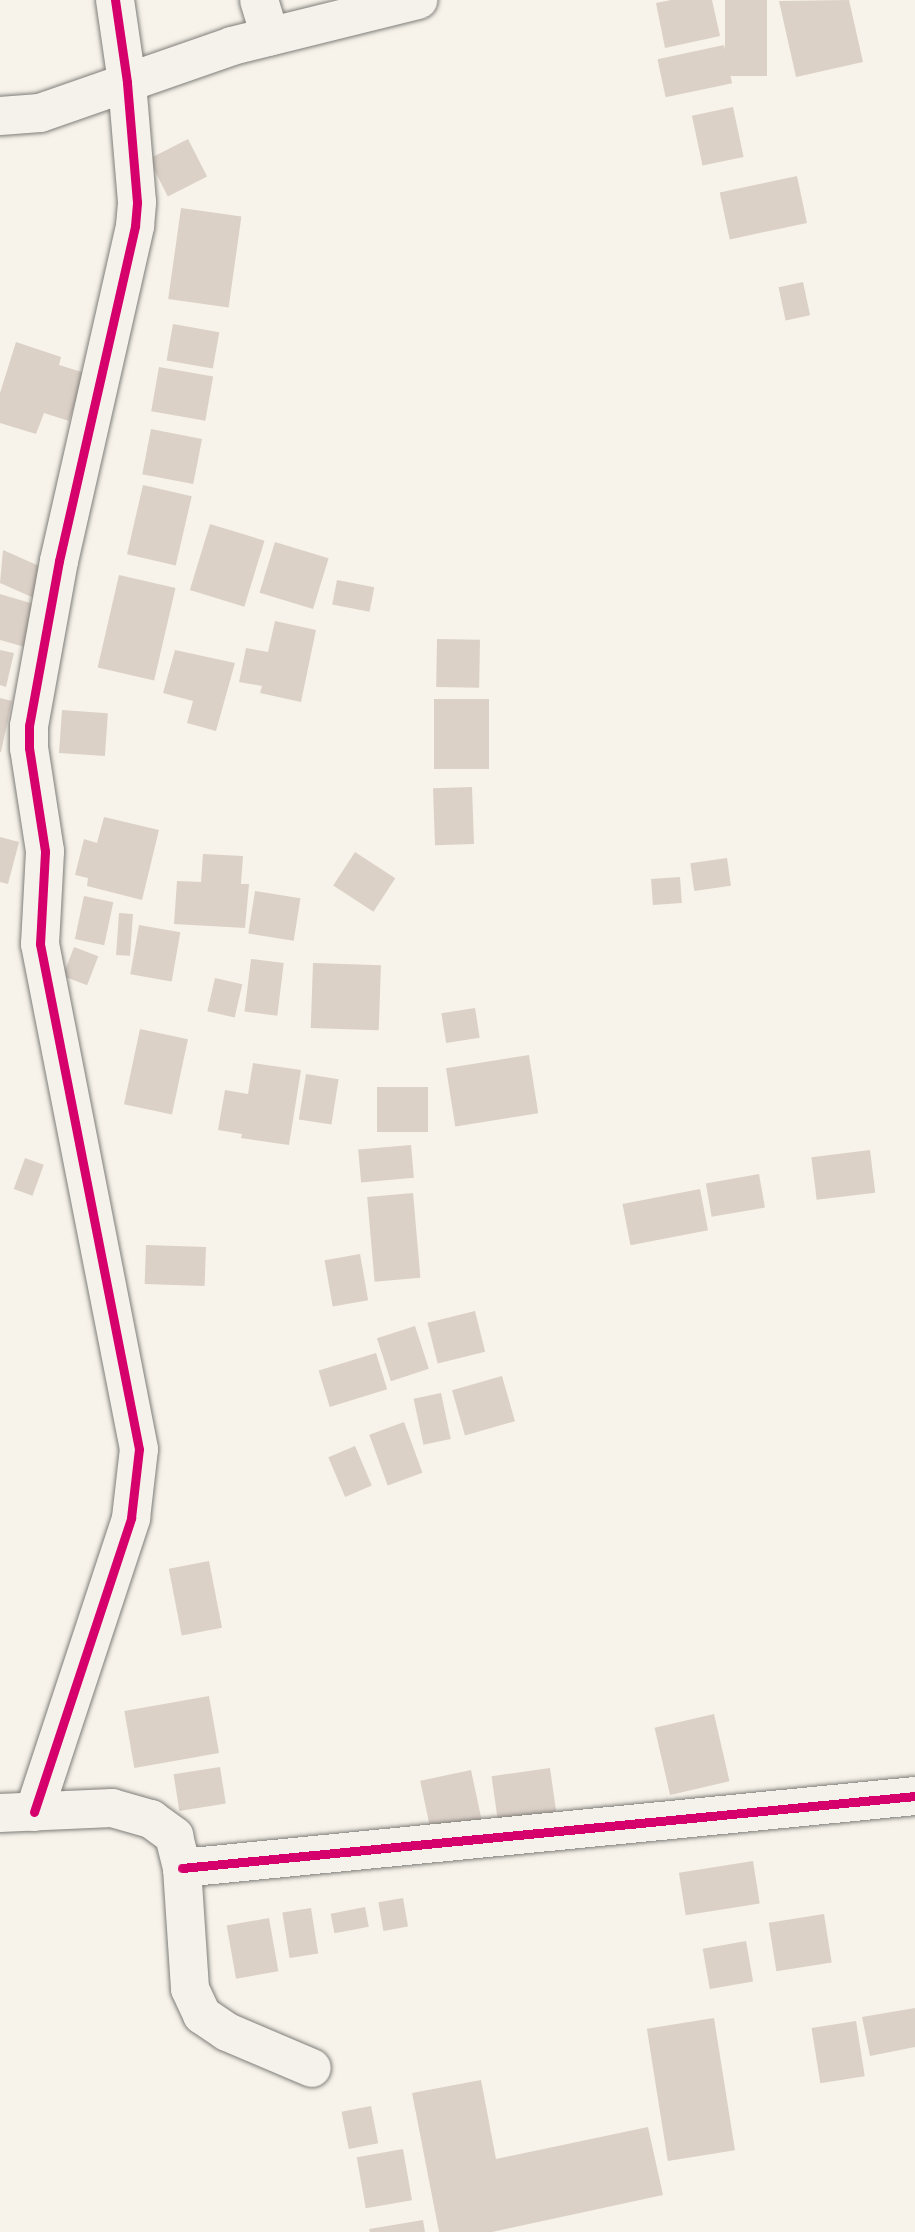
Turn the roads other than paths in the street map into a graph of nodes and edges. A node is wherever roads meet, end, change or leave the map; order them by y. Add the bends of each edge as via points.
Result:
1 (418, 0) edge
2 (114, 4) edge
3 (264, 17) edge
4 (125, 70) junction
5 (0, 116) edge
6 (915, 1796) edge
7 (17, 1812) edge
8 (182, 1868) junction
9 (312, 2068) dead end

1 - 3 street
2 - 4 street
3 - 4 street via 232,46
4 - 5 street via 40,113
4 - 7 street via 137,202 135,226 86,434 29,726 45,851 40,944 139,1449 131,1518
6 - 8 street
7 - 8 street via 112,1808 151,1819 174,1836
8 - 9 street via 190,1989 202,2015 227,2032

